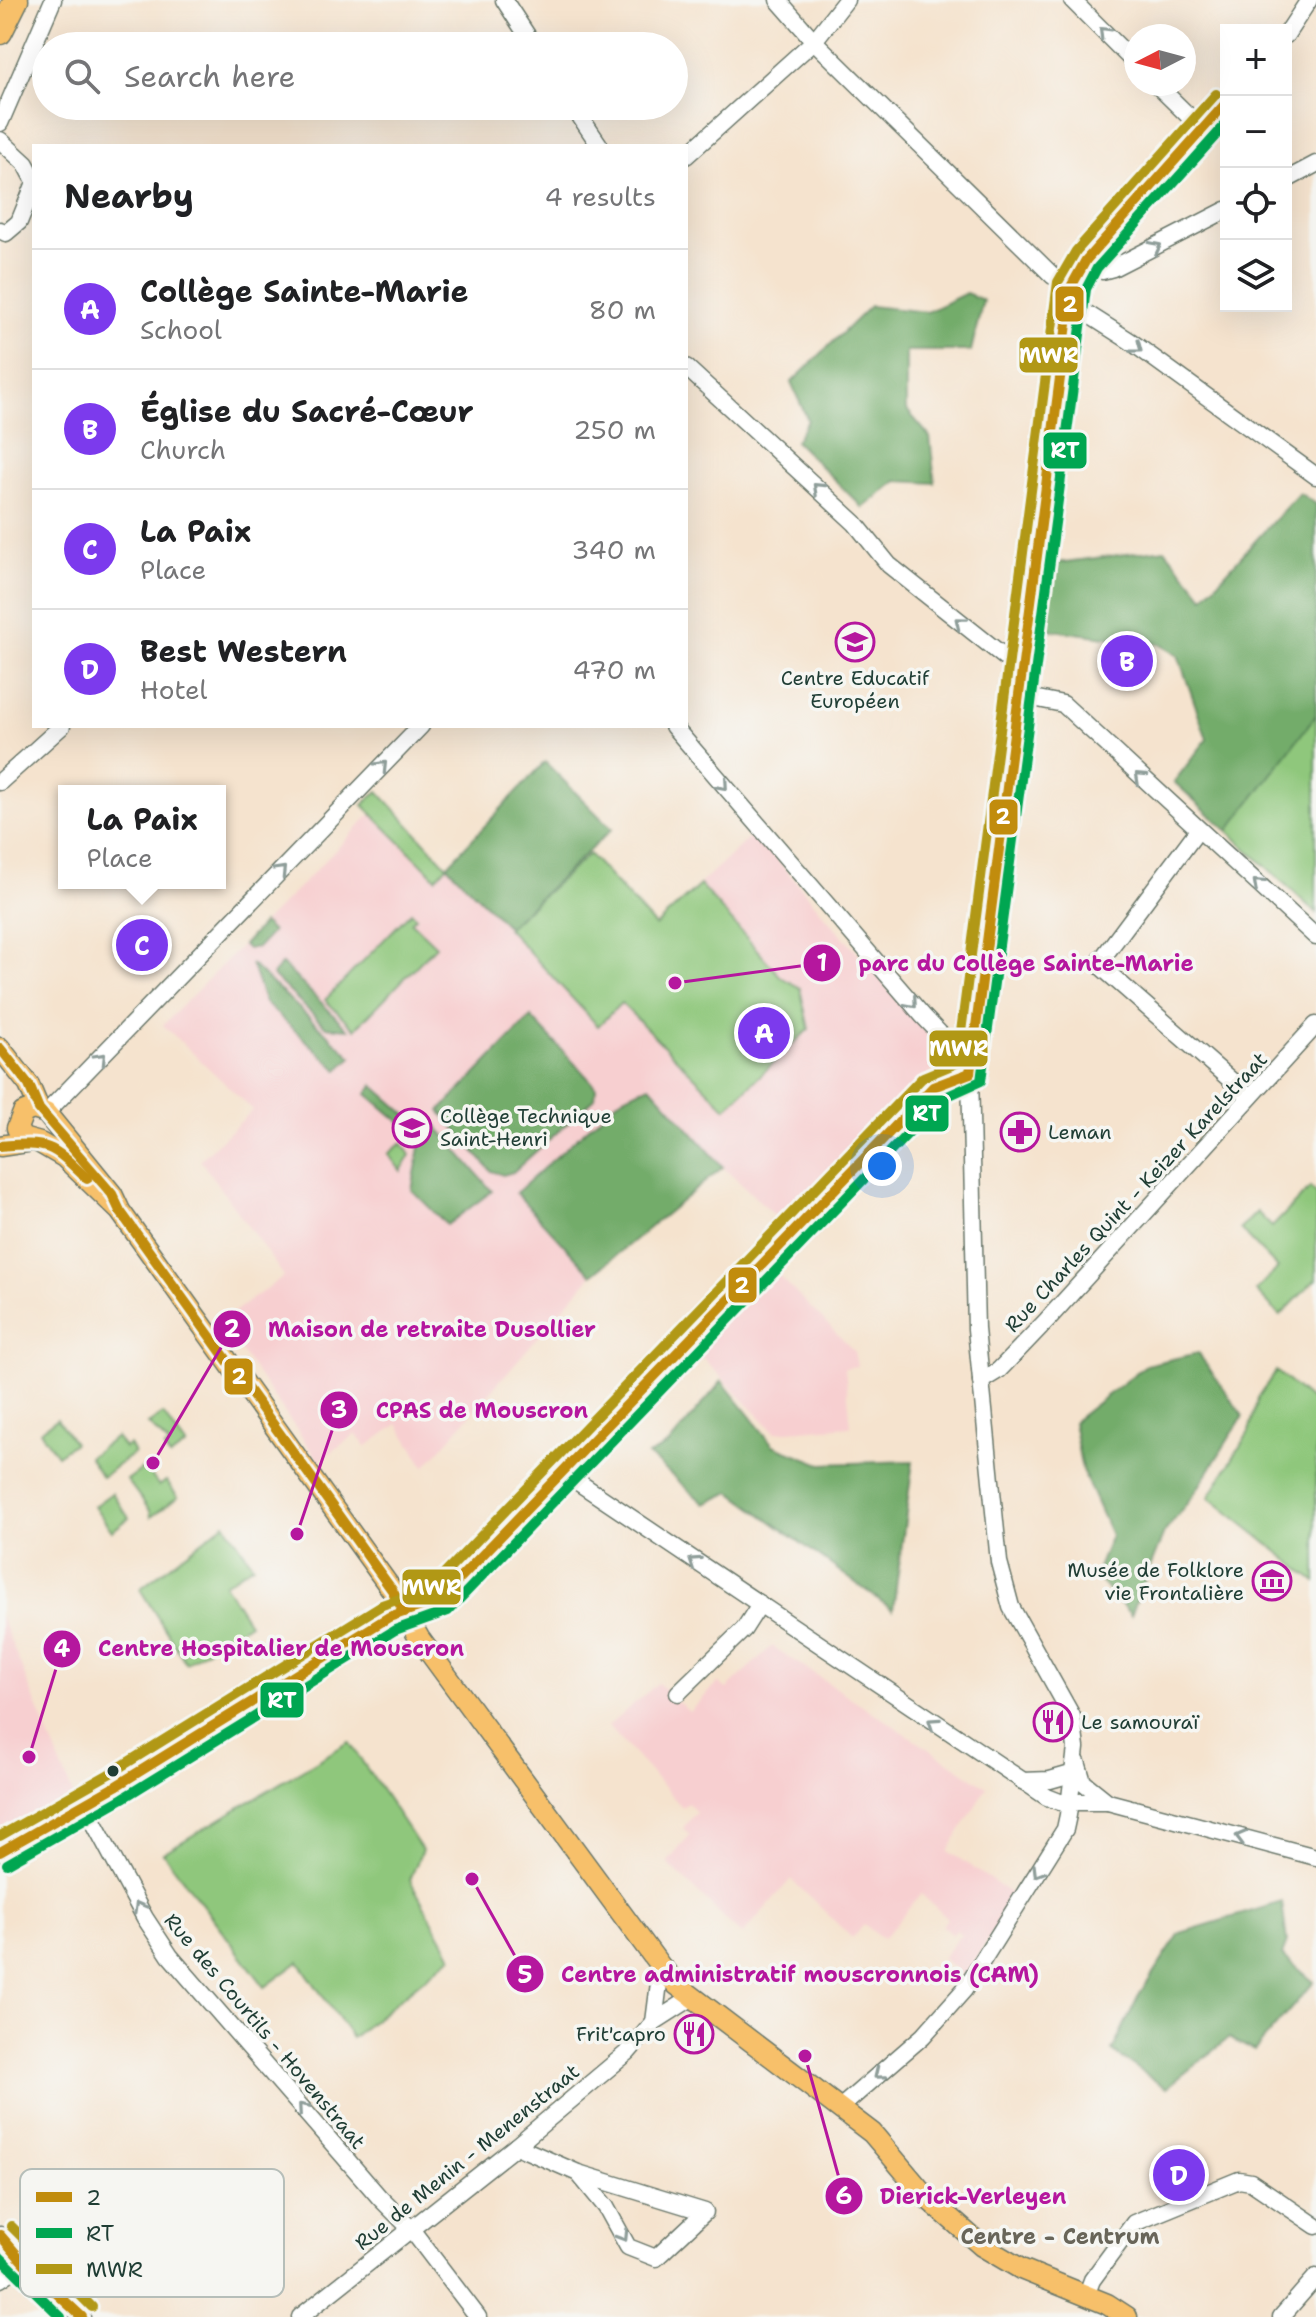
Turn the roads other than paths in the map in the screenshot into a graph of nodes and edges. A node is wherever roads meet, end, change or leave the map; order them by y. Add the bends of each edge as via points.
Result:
1 (16, 0) edge
2 (53, 0) edge
3 (504, 0) edge
4 (778, 0) edge
5 (846, 0) edge
6 (1072, 0) edge
7 (1309, 0) edge
8 (1292, 26) edge
9 (0, 32) edge
10 (39, 32) edge
11 (525, 32) edge
12 (814, 41) junction
13 (32, 49) edge
14 (1124, 52) edge
15 (1168, 96) edge
16 (1220, 110) edge
17 (582, 120) edge
18 (0, 123) edge
19 (1203, 130) junction
20 (0, 140) edge
21 (599, 144) edge
22 (688, 154) edge
23 (1316, 164) edge
24 (1292, 177) edge
25 (32, 178) edge
26 (32, 187) edge
27 (1220, 213) edge
28 (0, 230) edge
29 (1086, 260) junction
30 (1072, 285) junction
31 (1070, 311) junction
32 (688, 369) edge
33 (1316, 476) edge
34 (1021, 670) junction
35 (1018, 695) junction
36 (60, 728) edge
37 (419, 728) edge
38 (675, 728) edge
39 (0, 782) edge
40 (1198, 830) junction
41 (1316, 937) edge
42 (1316, 1025) edge
43 (972, 1046) junction
44 (0, 1048) edge
45 (970, 1073) junction
46 (1250, 1097) junction
47 (45, 1115) junction
48 (33, 1142) junction
49 (0, 1146) edge
50 (120, 1211) junction
51 (981, 1381) junction
52 (563, 1472) junction
53 (760, 1604) junction
54 (404, 1612) junction
55 (678, 1693) dead end
56 (1076, 1748) junction
57 (1071, 1774) junction
58 (1022, 1781) junction
59 (1070, 1802) junction
60 (1108, 1802) junction
61 (84, 1804) junction
62 (0, 1852) edge
63 (1316, 1857) edge
64 (661, 1967) junction
65 (685, 1991) junction
66 (654, 2022) junction
67 (840, 2108) junction
68 (516, 2146) junction
69 (578, 2173) junction
70 (1316, 2226) edge
71 (411, 2229) junction
72 (0, 2235) edge
73 (20, 2258) edge
74 (20, 2266) edge
75 (1316, 2277) edge
76 (0, 2279) edge
77 (1086, 2296) junction
78 (61, 2297) edge
79 (1119, 2312) edge
80 (82, 2317) edge
81 (300, 2317) edge
82 (478, 2317) edge
83 (1281, 2317) edge

1 - 9 highway
2 - 10 street
3 - 11 street
4 - 12 street
5 - 12 street
14 -> 6 street
7 - 8 street
12 - 22 street
12 - 30 street via 1053,276
13 - 18 street
15 - 19 street
16 - 19 street
17 - 21 street
19 - 29 street
20 - 25 street via 26,164
23 - 24 street
26 - 28 street via 19,222 6,233
29 -> 27 street via 1102,271 1113,268
29 - 30 street
30 - 31 street
31 -> 33 street via 1086,313 1130,341
31 - 34 street
34 -> 32 street via 889,565 855,523
34 - 35 street
40 -> 35 street via 1063,704
35 - 43 street
36 - 39 street
47 -> 37 street
38 -> 43 street via 923,1016 945,1039
41 -> 40 street
40 - 46 street via 1098,964
42 - 46 street, Rue Charles Quint - Keizer Karelstraat
43 - 45 street
44 - 47 main road
45 - 51 street
45 - 52 street via 933,1087
46 - 51 street, Rue Charles Quint - Keizer Karelstraat via 1047,1320 999,1370
47 - 48 main road via 50,1135
47 - 48 main road via 23,1113 18,1123 19,1134
47 - 50 main road via 112,1194
48 - 49 main road
48 - 50 main road via 64,1157
50 - 54 main road
51 - 56 street via 1003,1582 1017,1619 1070,1707
53 -> 52 street
52 - 54 street via 439,1600
53 - 55 street via 744,1629
58 -> 53 street
54 - 61 street via 330,1651
54 - 64 main road
56 - 57 street
56 - 60 street via 1083,1782
57 - 58 street
57 - 59 street
58 - 59 street via 1052,1800
59 - 60 street
59 -> 67 street via 1065,1829 964,1990 923,2036
63 -> 60 street
61 - 62 street
71 -> 61 street, Rue des Courtils - Hovenstraat via 170,1956
64 - 65 main road
64 - 66 street
65 - 66 street, Rue de Menin - Menenstraat
65 - 67 main road
66 - 68 street, Rue de Menin - Menenstraat via 628,2052
67 - 77 main road via 872,2133 927,2198 975,2241 1021,2269
68 - 69 street
68 - 71 street, Rue de Menin - Menenstraat
69 -> 69 street via 606,2207 628,2247 656,2258 705,2212
70 - 77 street via 1242,2179 1134,2223
71 - 81 street, Rue de Menin - Menenstraat
71 - 82 street, Rue des Courtils - Hovenstraat
72 - 73 street
74 - 76 street
75 - 83 street
77 - 79 main road
78 - 80 street

